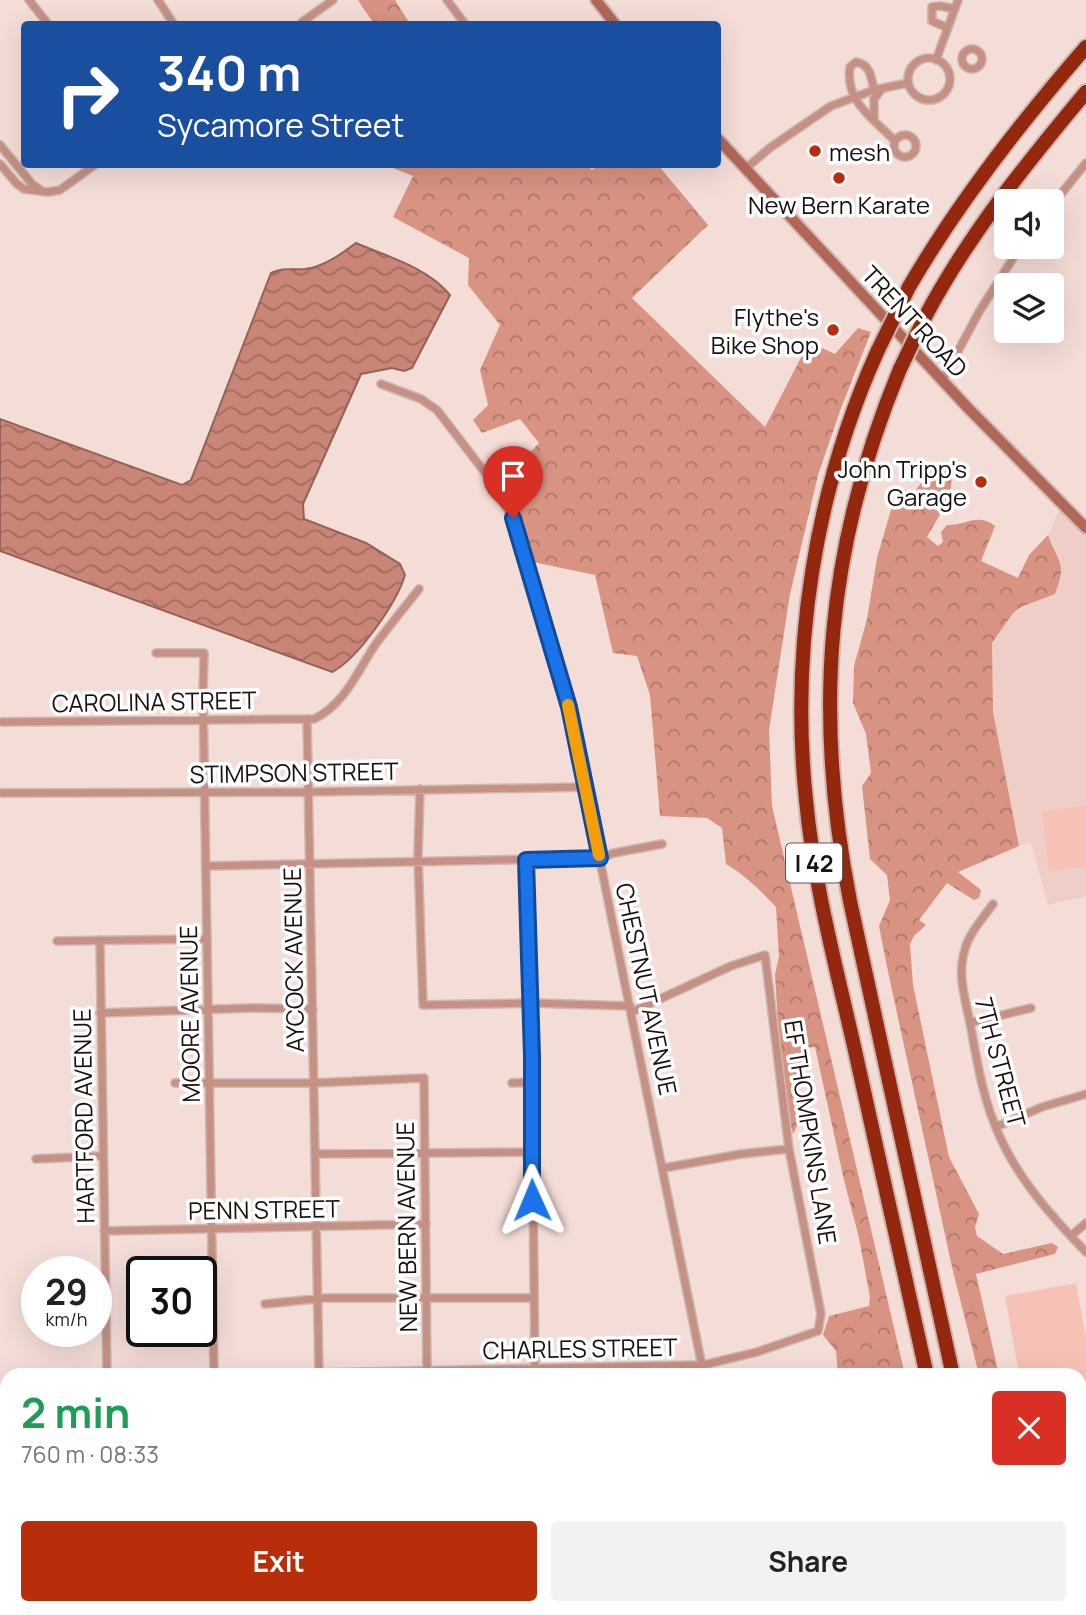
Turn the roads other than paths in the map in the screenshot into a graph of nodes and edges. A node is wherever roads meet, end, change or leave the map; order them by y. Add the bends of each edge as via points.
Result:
1 (29, 0) edge
2 (159, 0) edge
3 (333, 0) edge
4 (447, 0) edge
5 (596, 0) edge
6 (958, 0) edge
7 (955, 9) junction
8 (46, 21) edge
9 (172, 21) edge
10 (303, 21) edge
11 (463, 21) edge
12 (613, 21) edge
13 (948, 28) junction
14 (1085, 43) edge
15 (936, 60) junction
16 (963, 64) dead end
17 (947, 71) junction
18 (908, 83) junction
19 (877, 90) junction
20 (1086, 92) edge
21 (852, 97) junction
22 (1086, 104) edge
23 (875, 120) junction
24 (1056, 132) junction
25 (895, 141) dead end
26 (721, 142) edge
27 (0, 145) edge
28 (1086, 163) edge
29 (0, 164) edge
30 (90, 168) edge
31 (746, 169) junction
32 (1064, 190) edge
33 (42, 191) junction
34 (1013, 259) edge
35 (942, 380) junction
36 (381, 383) dead end
37 (1086, 528) edge
38 (419, 589) dead end
39 (156, 653) dead end
40 (204, 719) junction
41 (307, 719) junction
42 (2, 722) dead end
43 (586, 787) junction
44 (420, 789) junction
45 (309, 792) junction
46 (2, 793) dead end
47 (205, 793) junction
48 (662, 844) dead end
49 (600, 858) junction
50 (526, 860) junction
51 (419, 862) junction
52 (310, 864) junction
53 (206, 866) junction
54 (993, 904) dead end
55 (207, 939) junction
56 (100, 940) junction
57 (57, 941) dead end
58 (531, 1003) junction
59 (1031, 1008) dead end
60 (313, 1009) junction
61 (631, 1009) junction
62 (209, 1010) junction
63 (100, 1013) junction
64 (970, 1023) junction
65 (210, 1082) junction
66 (532, 1082) junction
67 (175, 1083) dead end
68 (314, 1083) junction
69 (512, 1083) dead end
70 (1086, 1094) edge
71 (996, 1127) junction
72 (789, 1149) junction
73 (424, 1152) junction
74 (531, 1152) junction
75 (315, 1154) junction
76 (102, 1156) junction
77 (36, 1159) dead end
78 (664, 1168) junction
79 (1086, 1223) edge
80 (426, 1224) junction
81 (317, 1227) junction
82 (212, 1229) junction
83 (104, 1231) junction
84 (1071, 1236) junction
85 (1086, 1252) edge
86 (105, 1256) edge
87 (426, 1297) junction
88 (533, 1298) junction
89 (318, 1299) junction
90 (265, 1304) dead end
91 (821, 1314) joint
92 (107, 1347) edge
93 (703, 1364) junction
94 (107, 1368) edge
95 (214, 1368) edge
96 (319, 1368) edge
97 (427, 1368) edge
98 (535, 1368) edge
99 (619, 1368) edge
100 (703, 1368) edge
101 (925, 1368) edge
102 (951, 1368) edge

1 - 8 street
2 - 9 street
3 - 10 street
4 - 11 street
5 - 12 street
6 - 7 street
7 - 13 street
7 - 13 street via 933,8 932,21
13 - 15 street
14 - 101 highway, I 42, bridge via 958,209 909,288 878,350 843,440 814,558 802,668 806,801 819,887
15 - 17 street
15 - 18 street via 918,61
16 - 17 street
17 - 18 street via 949,84 935,99 921,99
18 - 19 street
19 - 21 street
19 - 21 street via 869,69 856,62 850,67 848,82
19 - 23 street
20 - 24 highway
21 - 23 street
21 - 31 street via 810,119
22 - 24 highway
23 - 25 street
24 - 102 highway, bridge via 977,230 925,317 901,369 863,470 839,576 830,672 830,757 837,830
26 - 31 street, TRENT ROAD
27 - 33 street
28 - 32 street
29 - 33 street via 24,189
30 - 33 street via 60,190
31 - 35 street, TRENT ROAD
34 - 35 street
35 - 37 street, TRENT ROAD
36 - 43 street, CHESTNUT AVENUE via 437,410 510,511 569,707
38 - 41 street via 342,697 324,714
39 - 40 street, MOORE AVENUE via 204,653
40 - 41 street, CAROLINA STREET
40 - 42 street, CAROLINA STREET
40 - 47 street, MOORE AVENUE
41 - 45 street, AYCOCK AVENUE
43 - 44 street, STIMPSON STREET
43 - 49 street, CHESTNUT AVENUE
44 - 45 street, STIMPSON STREET
44 - 51 street
45 - 47 street, STIMPSON STREET
45 - 52 street, AYCOCK AVENUE
46 - 47 street, STIMPSON STREET
47 - 53 street, MOORE AVENUE
48 - 49 street
49 - 50 street
49 - 61 street, CHESTNUT AVENUE
50 - 51 street
50 - 58 street
51 - 52 street
51 - 58 street via 423,1005
52 - 53 street
52 - 60 street, AYCOCK AVENUE
53 - 55 street, MOORE AVENUE
54 - 64 street, 7TH STREET via 969,940 961,965
55 - 56 street
55 - 62 street, MOORE AVENUE
56 - 57 street
56 - 63 street, HARTFORD AVENUE
58 - 61 street
58 - 66 street
59 - 64 street
60 - 62 street
60 - 68 street, AYCOCK AVENUE
61 - 72 street, EF THOMPKINS LANE via 765,955
61 - 78 street, CHESTNUT AVENUE
62 - 63 street
62 - 65 street, MOORE AVENUE
63 - 76 street, HARTFORD AVENUE
64 - 71 street, 7TH STREET
65 - 67 street
65 - 68 street
65 - 82 street, MOORE AVENUE
66 - 69 street
66 - 74 street
68 - 73 street, NEW BERN AVENUE via 424,1078
68 - 75 street, AYCOCK AVENUE
70 - 71 street
71 - 84 street, 7TH STREET via 1022,1176
72 - 78 street
72 - 91 street, EF THOMPKINS LANE
73 - 74 street
73 - 75 street
73 - 80 street, NEW BERN AVENUE
74 - 88 street
75 - 81 street, AYCOCK AVENUE
76 - 77 street
76 - 83 street, HARTFORD AVENUE
78 - 93 street, CHESTNUT AVENUE
79 - 84 street
80 - 81 street, PENN STREET
80 - 87 street, NEW BERN AVENUE
81 - 82 street, PENN STREET
81 - 89 street, AYCOCK AVENUE
82 - 83 street, PENN STREET
82 - 95 street, MOORE AVENUE
83 - 86 street, HARTFORD AVENUE
84 - 85 street, 7TH STREET
87 - 88 street
87 - 89 street
87 - 97 street, NEW BERN AVENUE
88 - 98 street
89 - 90 street
89 - 96 street, AYCOCK AVENUE
91 - 93 street, CHARLES STREET via 818,1331 809,1335
92 - 94 street, HARTFORD AVENUE
93 - 99 street, CHARLES STREET
93 - 100 street, CHESTNUT AVENUE

